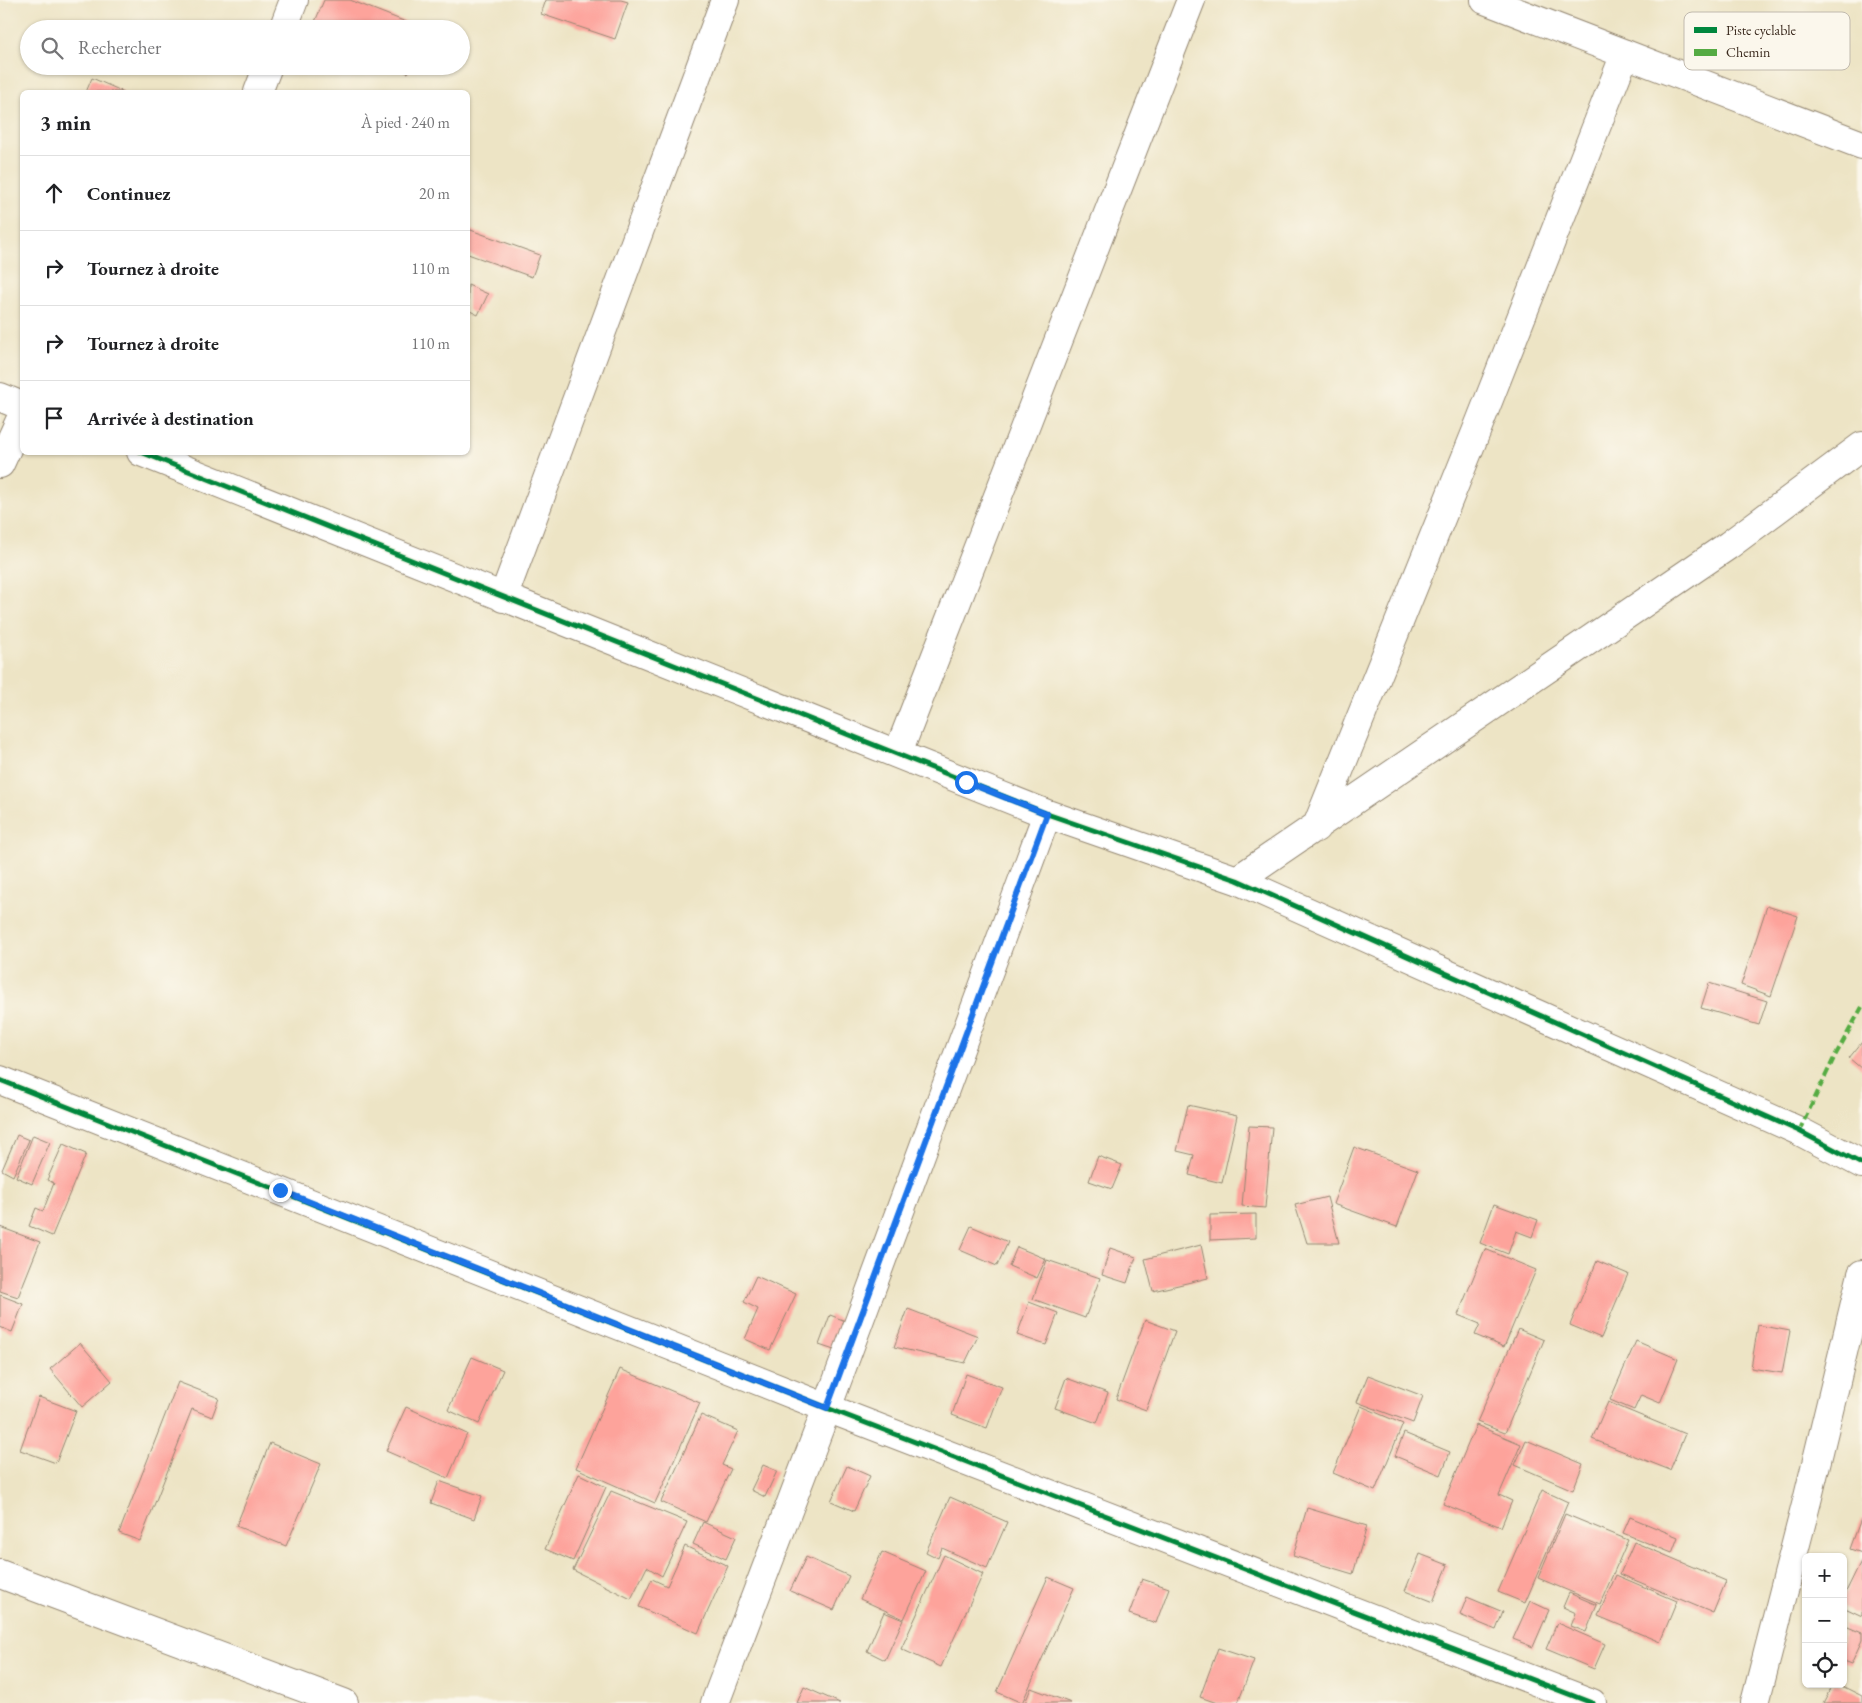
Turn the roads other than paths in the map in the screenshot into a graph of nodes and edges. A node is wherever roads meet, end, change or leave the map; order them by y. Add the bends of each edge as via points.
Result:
1 (294, 0) edge
2 (725, 0) edge
3 (1191, 0) edge
4 (1484, 0) edge
5 (286, 20) edge
6 (1625, 54) junction
7 (265, 75) edge
8 (259, 90) edge
9 (1862, 145) edge
10 (0, 397) edge
11 (20, 405) edge
12 (20, 420) edge
13 (1862, 446) edge
14 (148, 455) edge
15 (0, 464) edge
16 (503, 598) junction
17 (898, 753) junction
18 (1047, 814) junction
19 (1316, 828) junction
20 (1237, 880) junction
21 (0, 1080) edge
22 (1862, 1164) edge
23 (1862, 1274) edge
24 (827, 1408) junction
25 (0, 1574) edge
26 (305, 1698) edge
27 (344, 1703) edge
28 (715, 1703) edge
29 (1592, 1703) edge
30 (1755, 1703) edge

1 - 5 street
2 - 16 street
3 - 17 street
4 - 6 street
6 - 9 street
6 - 19 street
7 - 8 street
10 - 11 street
12 - 15 street
13 - 19 street via 1729,545
14 - 16 street
16 - 17 street
17 - 18 street
18 - 20 street
18 - 24 street
19 - 20 street
20 - 22 street via 1800,1131
21 - 24 street
23 - 30 street
24 - 28 street
24 - 29 street
25 - 26 street
26 - 27 street

